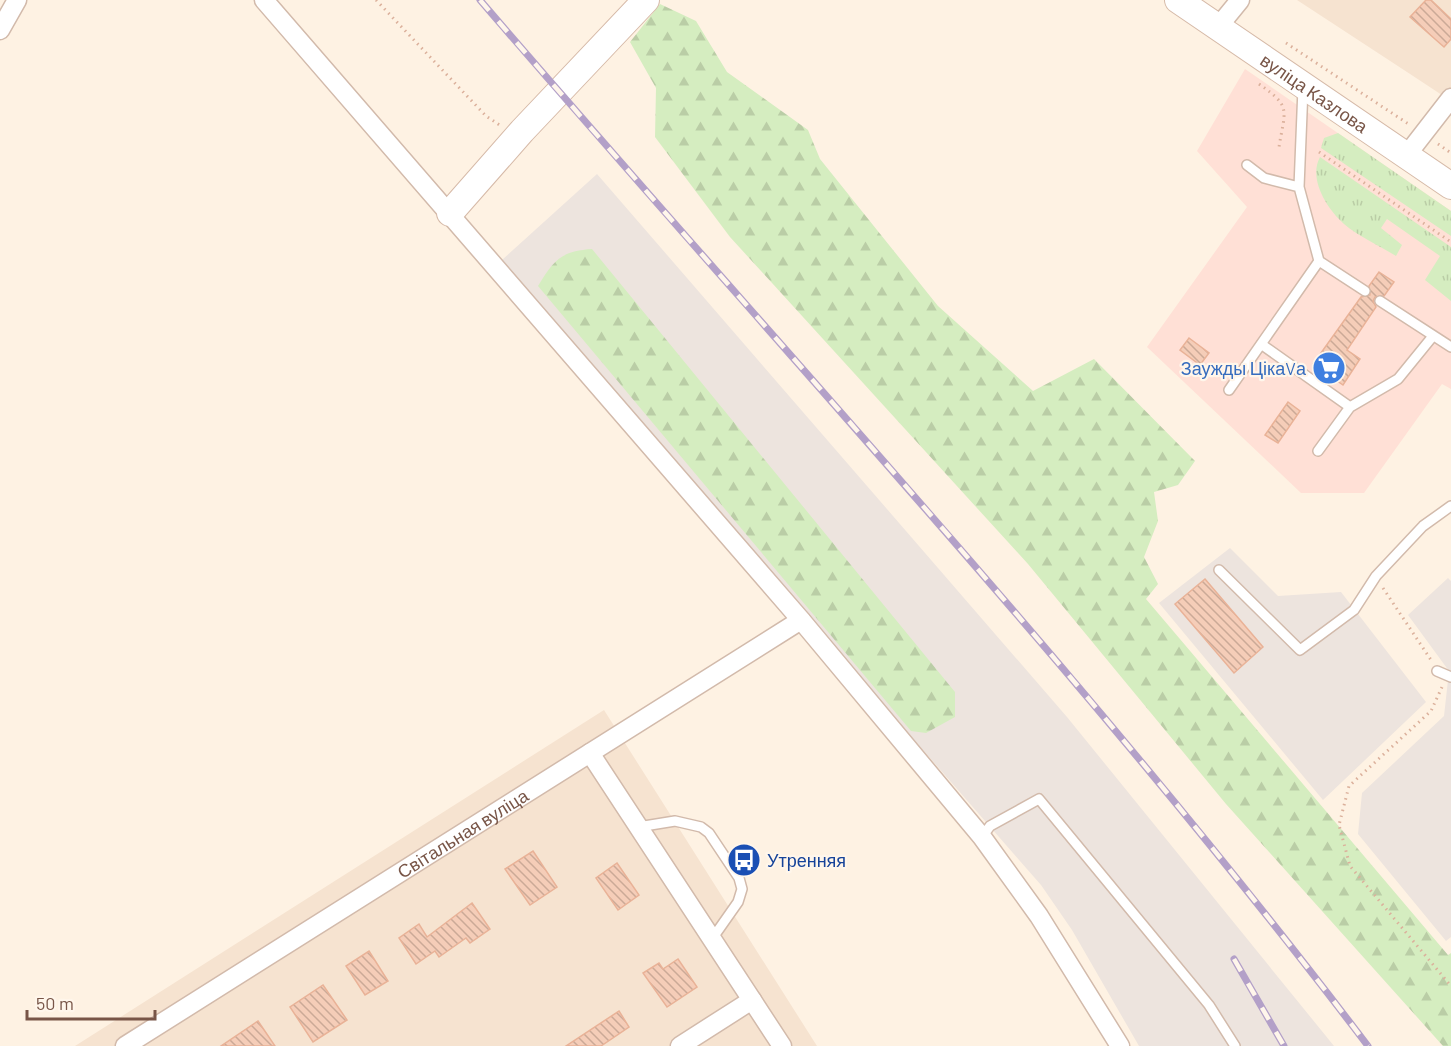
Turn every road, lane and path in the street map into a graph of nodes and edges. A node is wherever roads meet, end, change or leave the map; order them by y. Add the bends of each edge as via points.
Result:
1 (18, 0) edge
2 (264, 0) edge
3 (376, 0) edge
4 (646, 0) edge
5 (1178, 0) edge
6 (1240, 0) edge
7 (1218, 27) junction
8 (0, 30) edge
9 (1286, 43) dead end
10 (1259, 84) dead end
11 (1304, 86) junction
12 (1451, 98) edge
13 (522, 131) junction
14 (1422, 134) junction
15 (1279, 147) dead end
16 (1319, 152) dead end
17 (1451, 153) edge
18 (1406, 156) junction
19 (1247, 165) dead end
20 (1451, 186) edge
21 (1299, 187) junction
22 (450, 213) junction
23 (1451, 242) edge
24 (1319, 261) junction
25 (1365, 291) dead end
26 (1380, 301) dead end
27 (1433, 336) junction
28 (1261, 344) junction
29 (1451, 347) edge
30 (1229, 390) dead end
31 (1350, 407) junction
32 (1318, 451) dead end
33 (1451, 506) edge
34 (1219, 570) dead end
35 (1376, 576) junction
36 (801, 620) junction
37 (1437, 671) junction
38 (1451, 677) edge
39 (590, 753) junction
40 (638, 827) junction
41 (982, 837) junction
42 (712, 939) junction
43 (1451, 986) edge
44 (752, 1000) junction
45 (125, 1046) edge
46 (680, 1046) edge
47 (782, 1046) edge
48 (1120, 1046) edge
49 (1235, 1046) edge

1 - 8 street
2 - 22 street
3 - 13 path via 486,116 512,132
4 - 13 main road
5 - 7 main road, вуліца Казлова
6 - 7 street
7 - 11 main road, вуліца Казлова
9 - 14 path
10 - 15 path via 1280,99 1282,105
11 - 18 main road, вуліца Казлова
11 - 21 lane
12 - 14 street
13 - 22 main road
14 - 17 path
14 - 18 street
16 - 23 path
18 - 20 main road, вуліца Казлова
19 - 21 lane via 1264,178
21 - 24 lane
22 - 36 street
24 - 25 lane
24 - 28 lane
26 - 27 lane
27 - 29 lane
27 - 31 lane via 1398,379
28 - 30 lane
28 - 31 lane
31 - 32 lane
33 - 35 lane via 1423,526
34 - 35 lane via 1300,650 1354,610
35 - 37 path
36 - 39 street, Світальная вуліца
36 - 41 street
37 - 38 lane
37 - 43 path via 1443,684 1431,711 1349,786 1339,825 1350,866
39 - 40 street
39 - 45 street, Світальная вуліца
40 - 42 street
40 - 42 lane via 675,821 701,827 733,869 741,884 740,897
41 - 48 street via 1039,916
41 - 49 lane via 990,826 1039,799 1209,1005
42 - 44 street
44 - 46 street
44 - 47 street

